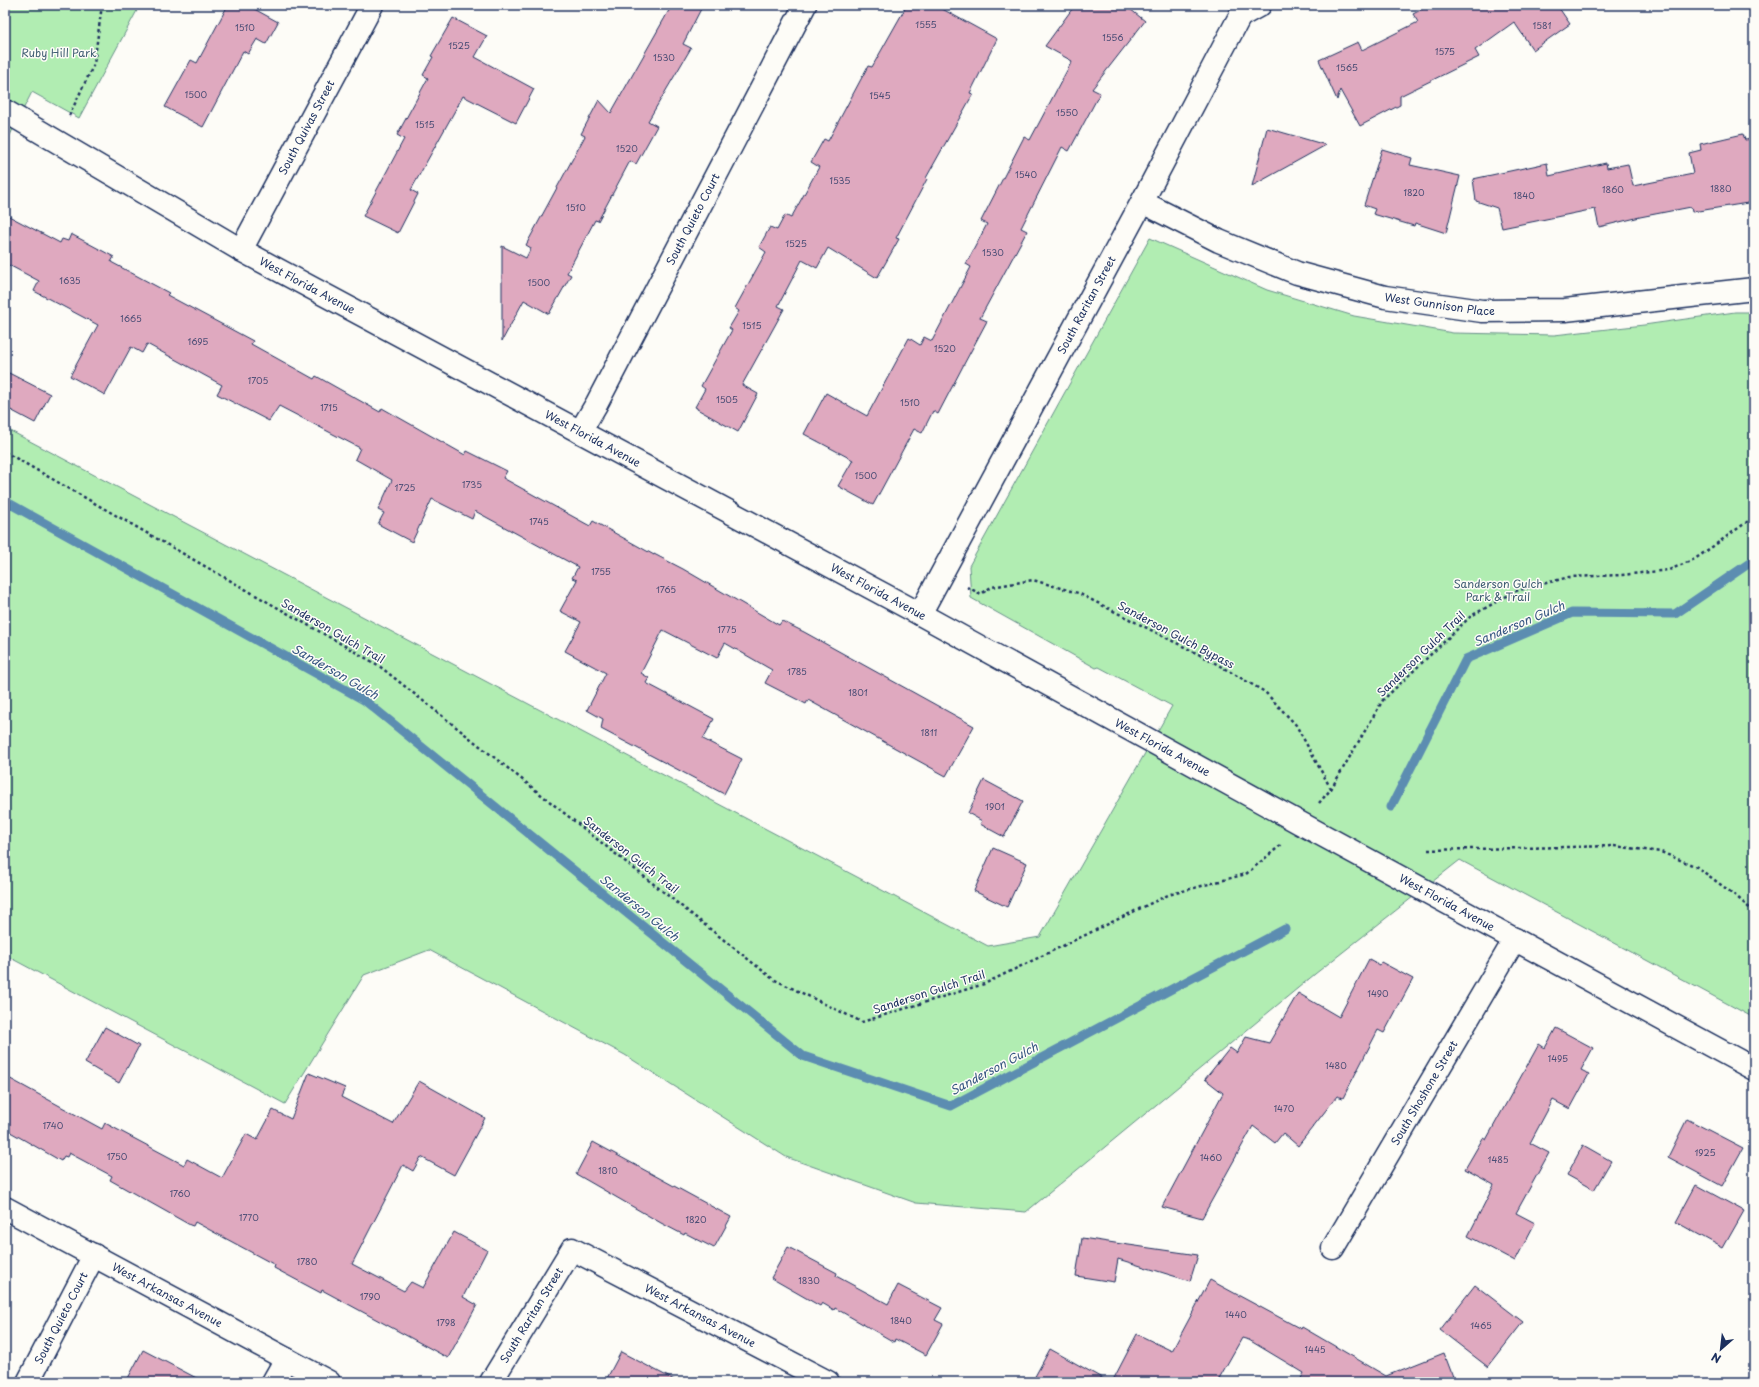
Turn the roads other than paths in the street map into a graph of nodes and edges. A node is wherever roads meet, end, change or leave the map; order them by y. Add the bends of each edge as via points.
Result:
1 (372, 5) edge
2 (805, 5) edge
3 (1260, 5) edge
4 (5, 111) edge
5 (1142, 202) junction
6 (242, 250) junction
7 (1754, 289) edge
8 (580, 432) junction
9 (920, 614) junction
10 (1515, 939) junction
11 (1754, 1068) edge
12 (5, 1208) edge
13 (1333, 1248) dead end
14 (572, 1249) joint
15 (94, 1255) junction
16 (286, 1358) junction
17 (28, 1382) edge
18 (273, 1382) edge
19 (328, 1382) edge
20 (491, 1382) edge
21 (828, 1382) edge

1 - 6 street, South Quivas Street
2 - 8 street, South Quieto Court
3 - 5 street, South Raritan Street via 1240,16
4 - 6 street, West Florida Avenue
5 - 7 street, West Gunnison Place via 1219,241 1297,273 1385,297 1482,311 1565,310
5 - 9 street, South Raritan Street
6 - 8 street, West Florida Avenue
8 - 9 street, West Florida Avenue
9 - 10 street, West Florida Avenue
10 - 11 street, West Florida Avenue
10 - 13 street, South Shoshone Street
12 - 15 street, West Arkansas Avenue
14 - 20 street, South Raritan Street
14 - 21 street, West Arkansas Avenue
15 - 16 street, West Arkansas Avenue
15 - 17 street, South Quieto Court
16 - 18 street
16 - 19 street, West Arkansas Avenue

